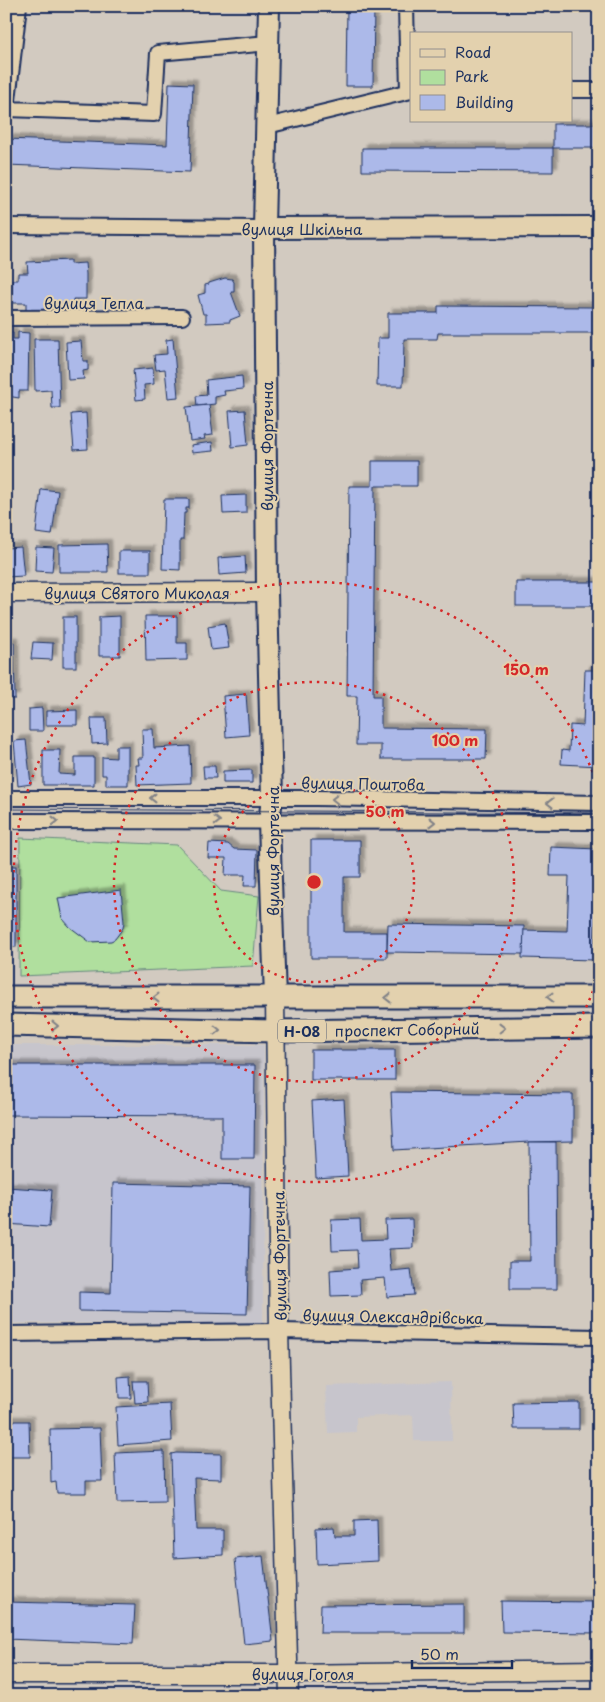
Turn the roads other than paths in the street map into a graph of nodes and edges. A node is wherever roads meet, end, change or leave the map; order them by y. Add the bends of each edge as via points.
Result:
1 (19, 6) edge
2 (269, 6) edge
3 (406, 6) edge
4 (269, 44) junction
5 (572, 90) edge
6 (599, 90) edge
7 (410, 91) edge
8 (267, 126) junction
9 (6, 226) edge
10 (599, 227) edge
11 (264, 228) junction
12 (182, 317) dead end
13 (6, 318) edge
14 (267, 592) junction
15 (6, 593) edge
16 (6, 798) edge
17 (272, 798) junction
18 (599, 803) edge
19 (6, 821) edge
20 (270, 822) junction
21 (599, 822) edge
22 (599, 997) edge
23 (6, 998) edge
24 (275, 998) junction
25 (6, 1025) edge
26 (599, 1027) edge
27 (276, 1031) junction
28 (279, 1330) junction
29 (6, 1334) edge
30 (599, 1337) edge
31 (599, 1670) edge
32 (6, 1674) edge
33 (289, 1674) junction
34 (289, 1696) edge

1 - 4 street via 7,109 154,114 158,53
2 - 4 main road, вулиця Фортечна
3 - 7 street
4 - 8 main road, вулиця Фортечна
5 - 6 street
7 - 8 street
8 - 11 main road, вулиця Фортечна
9 - 11 street, вулиця Шкільна
10 - 11 main road, вулиця Шкільна
11 - 14 main road, вулиця Фортечна
12 - 13 street, вулиця Тепла
14 - 15 street, вулиця Святого Миколая
14 - 17 main road, вулиця Фортечна
17 -> 16 street, вулиця Поштова
18 -> 17 street, вулиця Поштова
17 - 20 main road, вулиця Фортечна
19 -> 20 street
20 -> 21 street
20 - 24 main road, вулиця Фортечна
22 -> 24 main road, проспект Соборний / Н-08
24 -> 23 main road, проспект Соборний / Н-08
24 - 27 street, вулиця Фортечна
25 -> 27 main road, проспект Соборний / Н-08
27 -> 26 main road, проспект Соборний / Н-08
27 - 28 street, вулиця Фортечна
28 - 29 street, вулиця Олександрівська
28 - 30 street, вулиця Олександрівська
28 - 33 street, вулиця Фортечна
31 - 33 street, вулиця Гоголя
32 - 33 street, вулиця Гоголя
33 - 34 street, вулиця Фортечна

